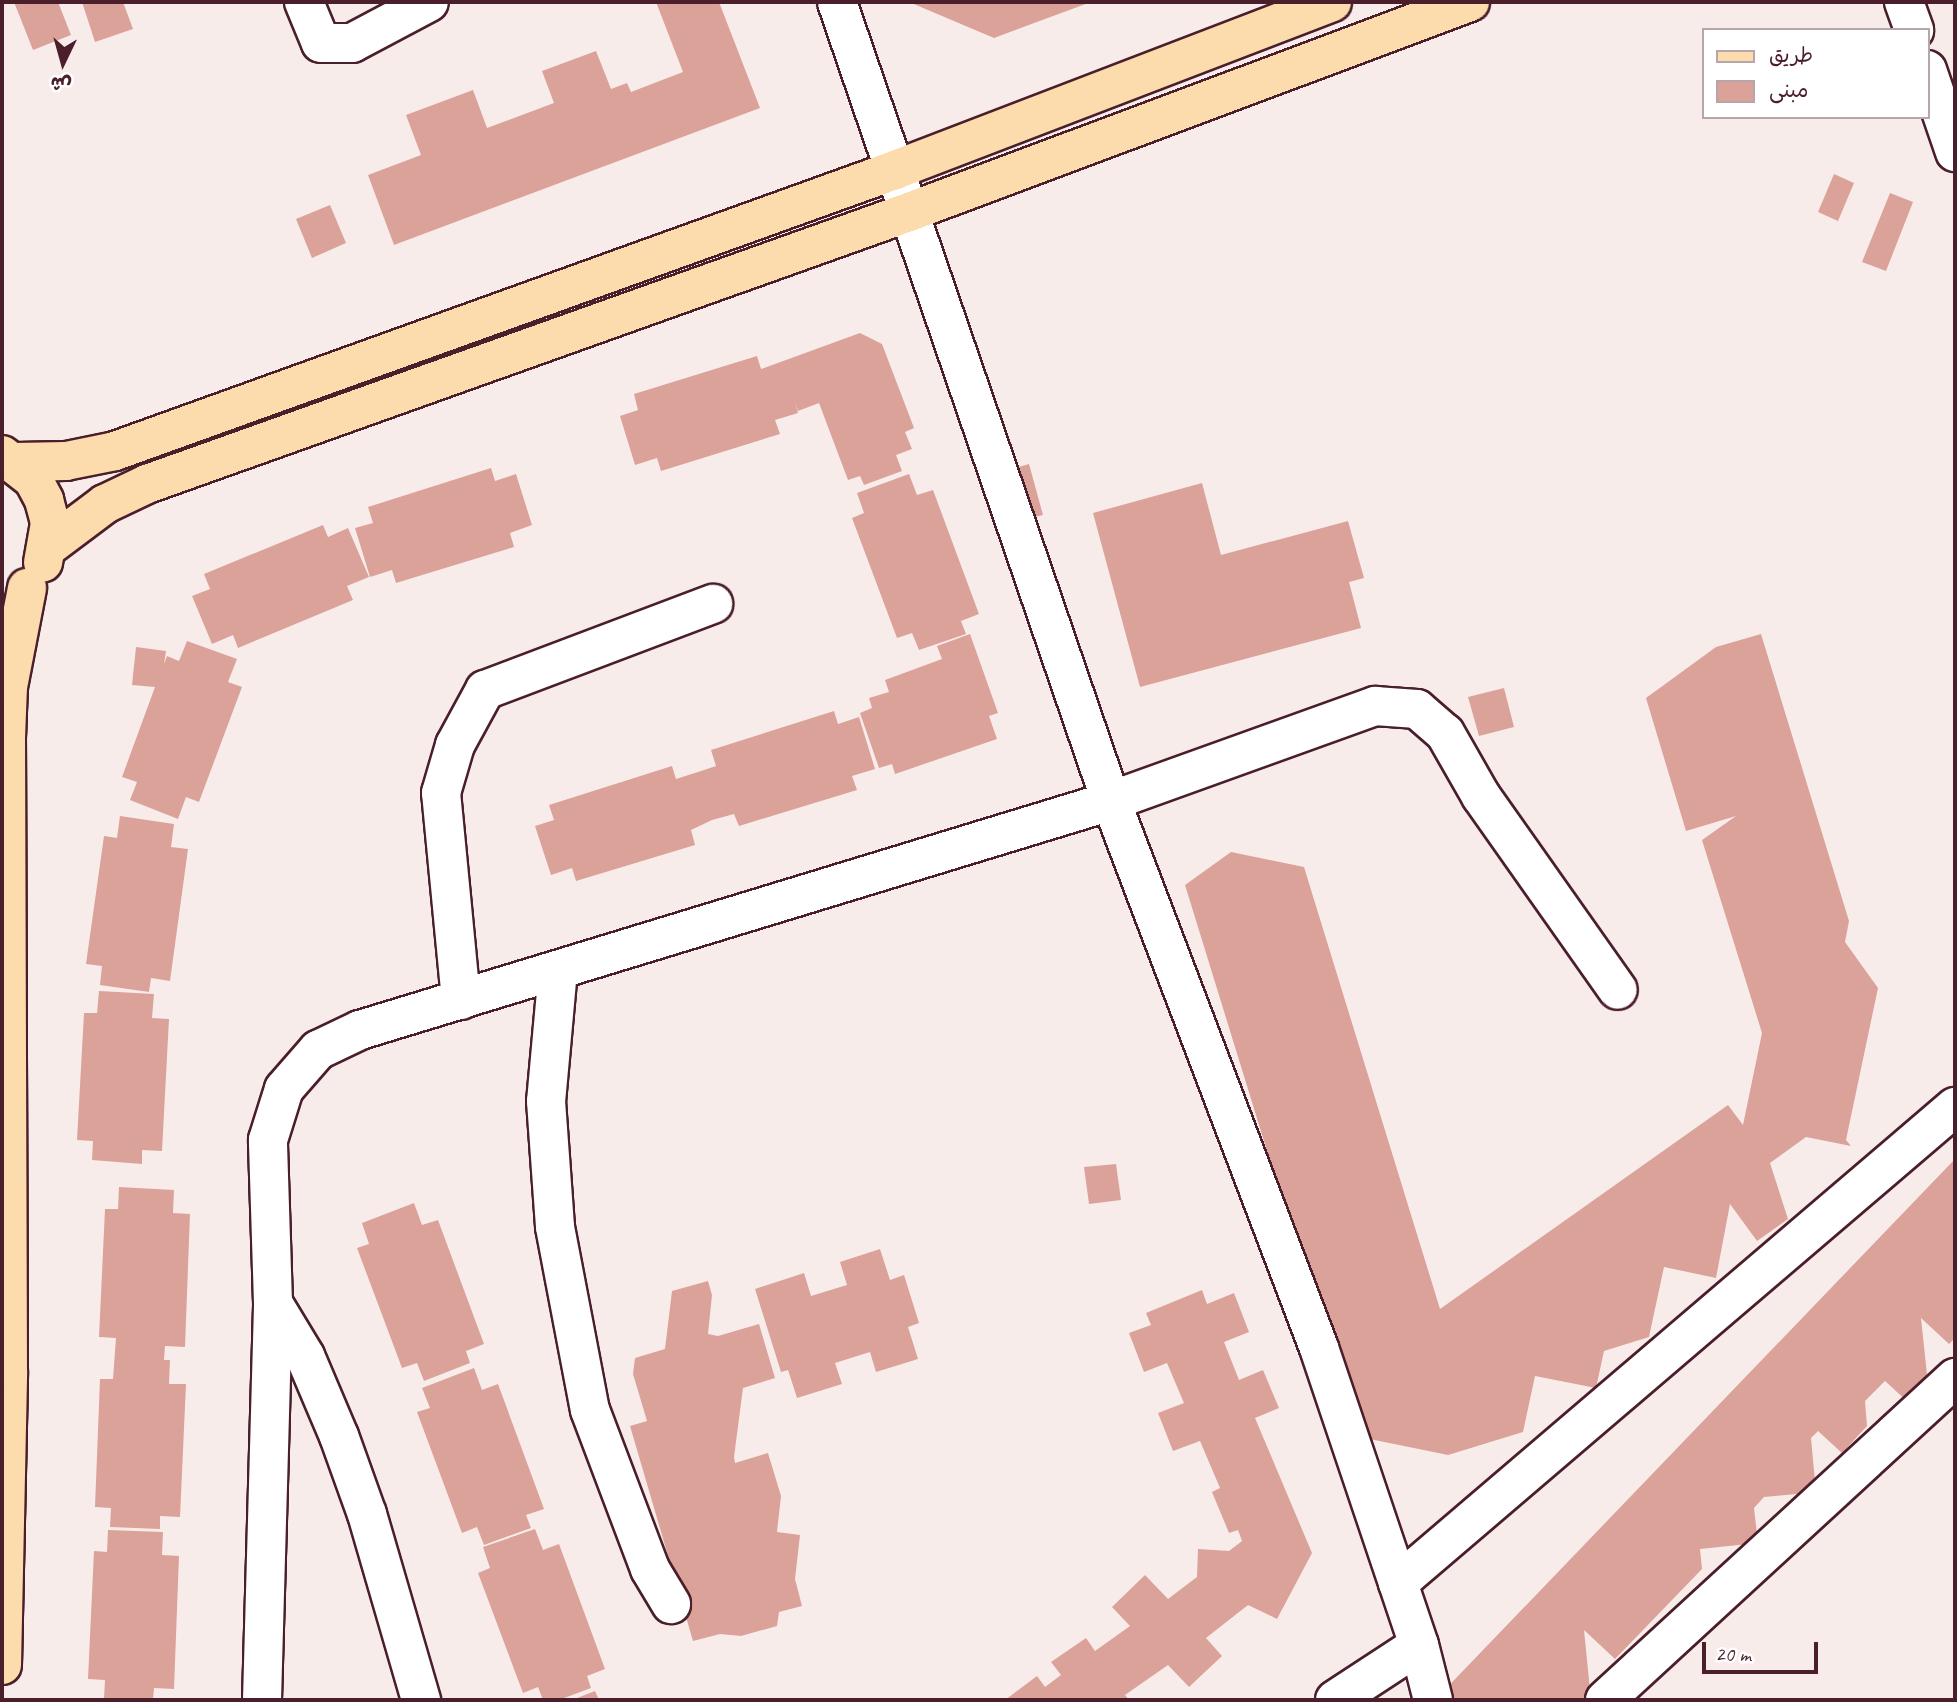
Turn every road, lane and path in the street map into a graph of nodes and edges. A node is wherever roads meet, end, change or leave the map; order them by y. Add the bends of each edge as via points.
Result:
1 (304, 2) edge
2 (429, 2) edge
3 (837, 2) edge
4 (1332, 2) edge
5 (1470, 2) edge
6 (1904, 2) edge
7 (1913, 28) edge
8 (1929, 75) edge
9 (1955, 152) edge
10 (895, 170) junction
11 (909, 212) junction
12 (9, 459) edge
13 (49, 547) junction
14 (15, 597) edge
15 (713, 604) dead end
16 (1111, 801) junction
17 (558, 970) junction
18 (1618, 990) dead end
19 (461, 1000) junction
20 (1955, 1107) edge
21 (273, 1303) junction
22 (1955, 1378) edge
23 (1398, 1583) junction
24 (671, 1604) dead end
25 (1419, 1645) junction
26 (2, 1665) edge
27 (262, 1700) edge
28 (421, 1700) edge
29 (1335, 1700) edge
30 (1433, 1700) edge
31 (1605, 1700) edge

1 - 2 street via 321,43 352,43
3 - 10 street
4 - 10 main road
5 - 11 main road
6 - 7 street
8 - 9 street
10 - 11 street
10 - 12 main road via 115,451 66,461
11 - 13 main road via 147,484 105,504
11 - 16 street
12 - 13 main road via 44,500
13 - 14 main road
14 - 26 main road via 6,738 8,1371
15 - 19 street via 485,690 456,745 441,793
16 - 17 street
16 - 18 street via 1374,706 1417,709 1445,733 1481,796
16 - 23 street via 1319,1348
17 - 19 street
17 - 24 street via 546,1101 555,1227 590,1410 650,1569
19 - 21 street via 360,1030 318,1050 284,1089 268,1140
20 - 23 street
21 - 27 street
21 - 28 street via 305,1356 339,1436 367,1514
22 - 31 street
23 - 25 street
25 - 29 street
25 - 30 street

